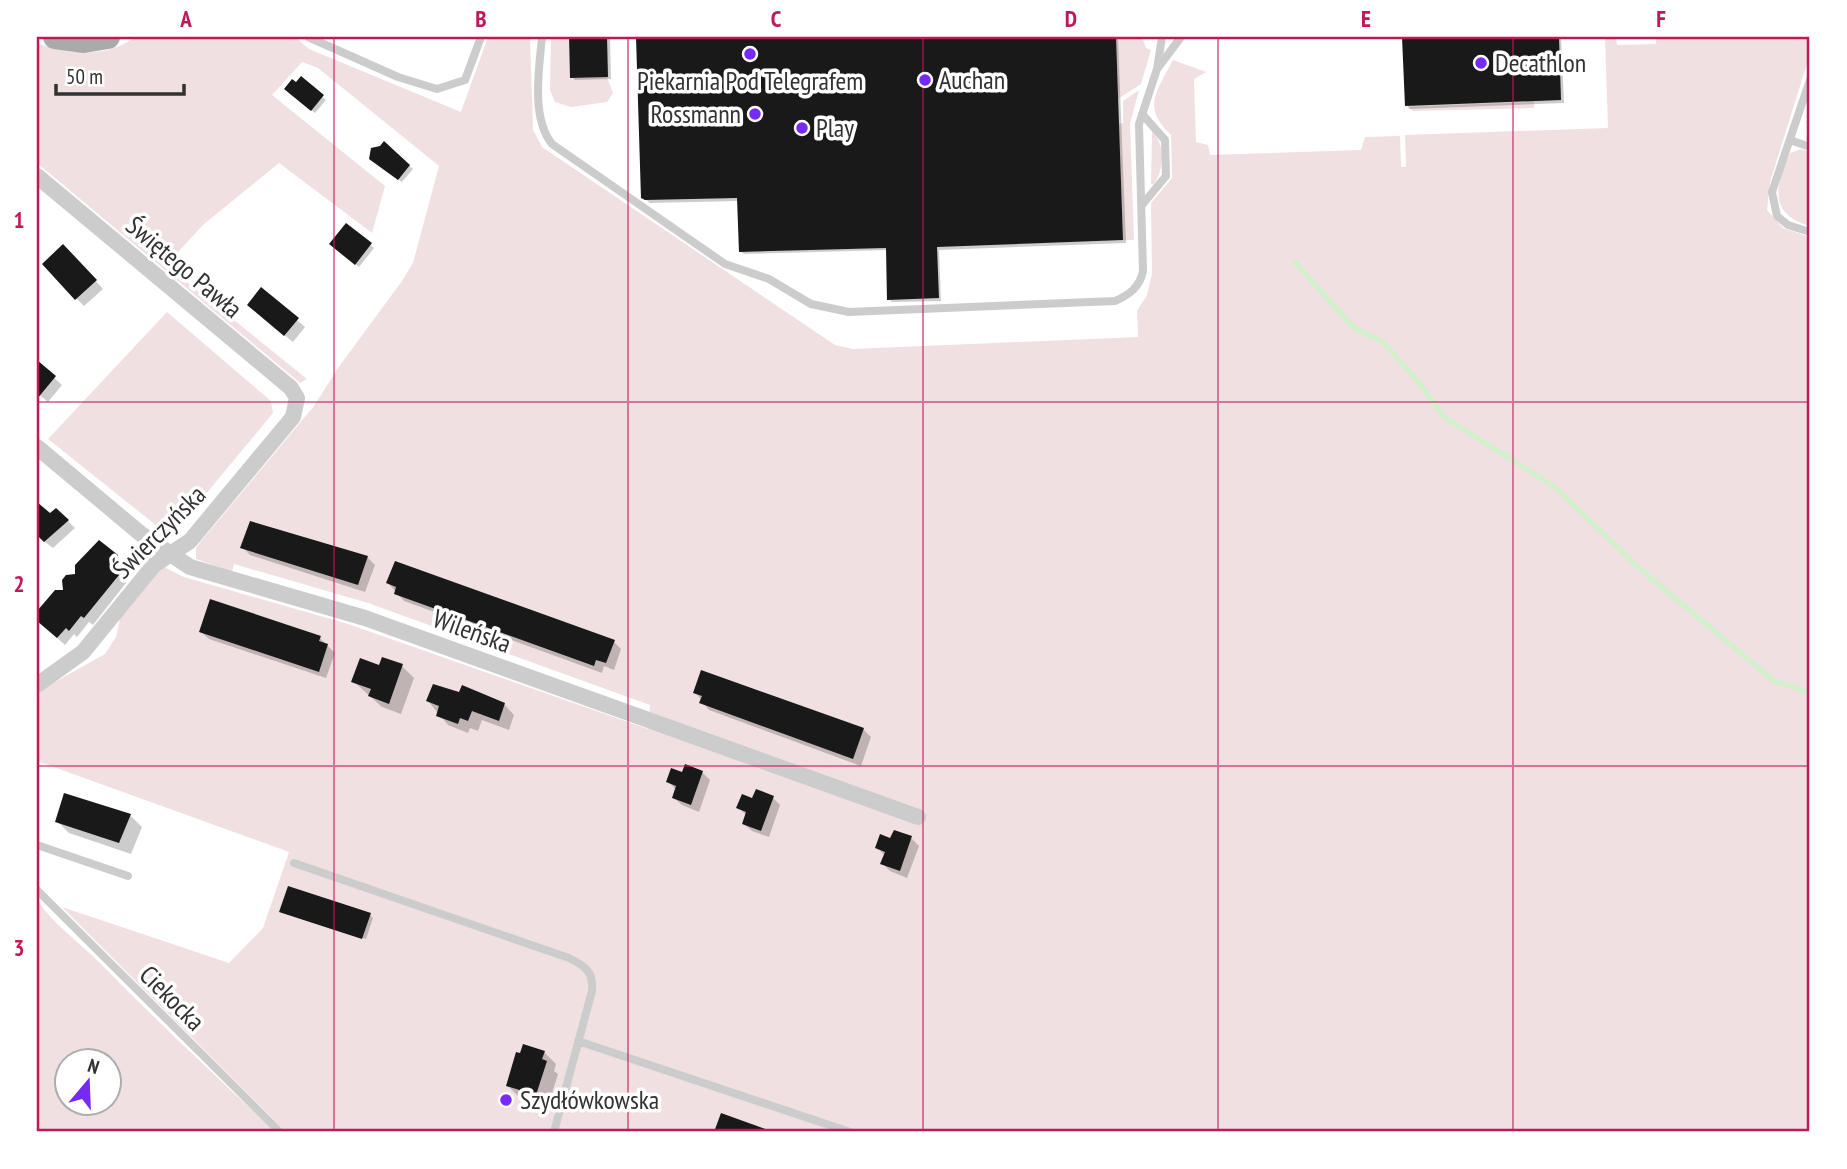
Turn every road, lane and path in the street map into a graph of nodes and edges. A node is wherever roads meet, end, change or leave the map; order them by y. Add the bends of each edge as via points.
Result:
1 (55, 37) edge
2 (108, 37) edge
3 (308, 37) edge
4 (481, 37) edge
5 (542, 37) edge
6 (1162, 37) edge
7 (1181, 37) edge
8 (1157, 69) junction
9 (1810, 80) edge
10 (1142, 114) junction
11 (1790, 140) junction
12 (1810, 147) edge
13 (37, 176) edge
14 (1142, 205) junction
15 (1810, 232) edge
16 (297, 398) joint
17 (37, 447) edge
18 (170, 552) junction
19 (37, 685) edge
20 (918, 817) dead end
21 (37, 845) edge
22 (293, 863) dead end
23 (128, 876) dead end
24 (37, 890) edge
25 (578, 1041) junction
26 (280, 1132) edge
27 (554, 1132) edge
28 (850, 1132) edge

1 - 2 main road via 84,41
3 - 4 lane via 437,89 465,80
5 - 14 lane via 542,125 552,144 725,264 769,279 811,304 831,310 849,313 1115,301 1141,280
6 - 8 lane
7 - 8 lane
8 - 10 lane
9 - 11 lane
10 - 14 lane
10 - 14 lane via 1165,140 1166,176
11 - 12 lane
11 - 15 lane via 1772,205 1787,225
13 - 16 street, Świętego Pawła via 291,388
16 - 18 street, Świerczyńska via 293,417 271,446 190,541
17 - 18 street, Wileńska via 141,534
18 - 19 street, Świerczyńska via 154,565 83,652
18 - 20 street, Wileńska via 190,567 365,618
21 - 23 lane
22 - 25 lane via 583,964 593,979
24 - 26 lane, Ciekocka
25 - 27 lane
25 - 28 lane

